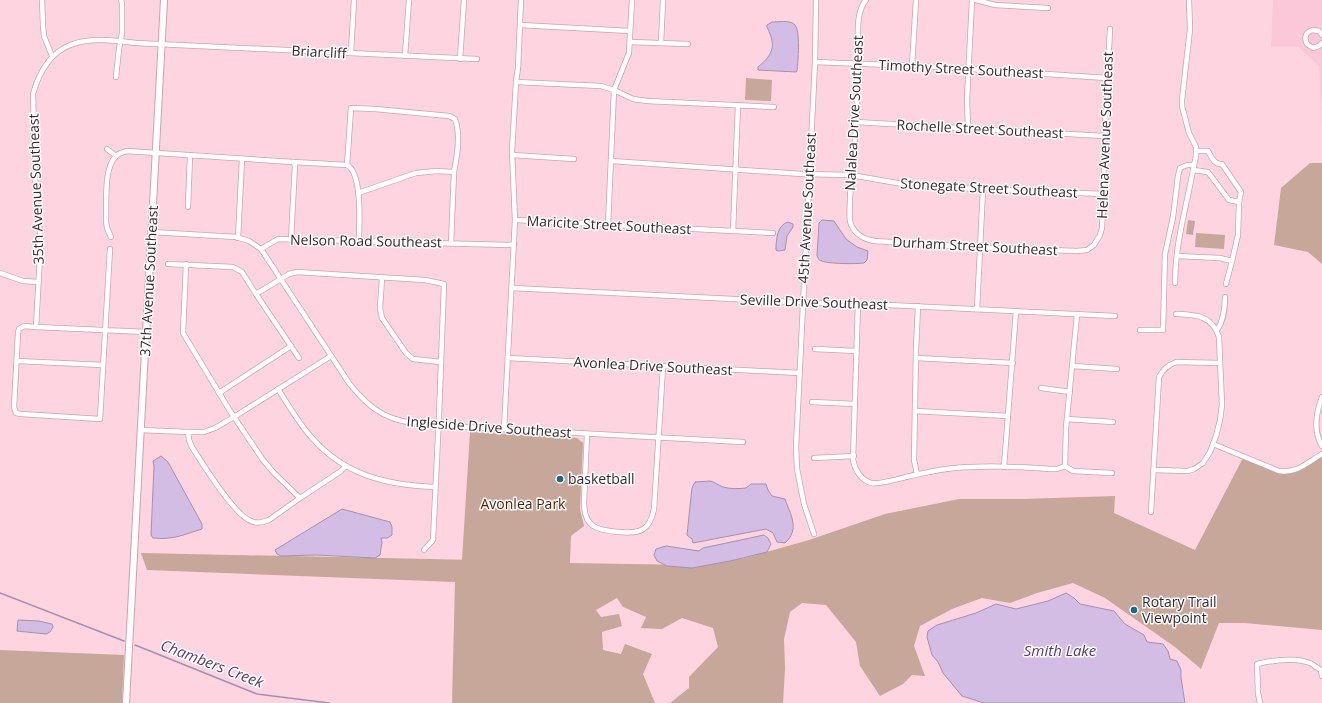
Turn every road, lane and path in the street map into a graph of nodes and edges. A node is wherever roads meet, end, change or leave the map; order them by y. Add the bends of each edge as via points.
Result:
1 (42, 0) edge
2 (121, 0) edge
3 (164, 0) edge
4 (354, 0) edge
5 (409, 0) edge
6 (464, 0) edge
7 (521, 0) edge
8 (632, 0) edge
9 (663, 0) edge
10 (816, 0) edge
11 (866, 0) edge
12 (916, 0) edge
13 (972, 0) edge
14 (976, 0) edge
15 (1189, 0) edge
16 (1048, 8) dead end
17 (520, 25) junction
18 (1110, 29) dead end
19 (630, 31) junction
20 (1322, 35) edge
21 (120, 41) junction
22 (630, 42) junction
23 (661, 42) junction
24 (1322, 43) edge
25 (162, 44) junction
26 (688, 44) dead end
27 (351, 53) junction
28 (52, 56) junction
29 (405, 56) junction
30 (460, 58) junction
31 (477, 59) dead end
32 (814, 62) junction
33 (857, 63) junction
34 (912, 66) junction
35 (968, 70) junction
36 (116, 77) dead end
37 (1107, 78) junction
38 (516, 82) junction
39 (614, 90) junction
40 (738, 105) junction
41 (774, 107) dead end
42 (856, 122) junction
43 (968, 127) junction
44 (1104, 136) junction
45 (107, 149) dead end
46 (1196, 151) junction
47 (156, 153) junction
48 (512, 153) junction
49 (190, 155) junction
50 (116, 156) junction
51 (242, 159) junction
52 (574, 159) dead end
53 (611, 161) junction
54 (293, 162) junction
55 (347, 164) junction
56 (1193, 168) junction
57 (736, 169) junction
58 (454, 172) junction
59 (809, 174) junction
60 (851, 176) junction
61 (983, 189) junction
62 (358, 193) junction
63 (1104, 194) junction
64 (1239, 202) junction
65 (188, 207) dead end
66 (515, 220) junction
67 (608, 225) junction
68 (853, 227) joint
69 (733, 231) junction
70 (152, 232) junction
71 (773, 233) dead end
72 (111, 237) dead end
73 (238, 238) junction
74 (290, 239) junction
75 (1098, 240) joint
76 (359, 241) junction
77 (451, 243) junction
78 (514, 245) junction
79 (980, 248) junction
80 (110, 249) dead end
81 (261, 249) junction
82 (1177, 256) junction
83 (1232, 261) junction
84 (168, 264) dead end
85 (186, 264) junction
86 (1165, 264) junction
87 (1175, 265) junction
88 (0, 273) edge
89 (382, 278) junction
90 (281, 280) junction
91 (38, 282) junction
92 (1175, 284) dead end
93 (1226, 284) dead end
94 (512, 288) junction
95 (256, 294) junction
96 (1225, 297) dead end
97 (803, 302) junction
98 (858, 304) junction
99 (918, 306) junction
100 (977, 309) junction
101 (1016, 312) junction
102 (1077, 314) junction
103 (1176, 314) dead end
104 (1115, 316) dead end
105 (36, 327) junction
106 (105, 330) junction
107 (1140, 330) dead end
108 (1217, 330) junction
109 (146, 332) junction
110 (291, 346) junction
111 (815, 349) dead end
112 (856, 351) junction
113 (331, 356) junction
114 (299, 358) dead end
115 (508, 358) junction
116 (916, 358) junction
117 (17, 361) junction
118 (441, 362) junction
119 (1220, 363) junction
120 (1013, 364) junction
121 (103, 365) junction
122 (1073, 366) junction
123 (663, 367) junction
124 (1117, 369) dead end
125 (798, 374) junction
126 (1041, 388) dead end
127 (278, 389) junction
128 (219, 392) junction
129 (1070, 392) junction
130 (1322, 397) edge
131 (812, 402) dead end
132 (855, 404) junction
133 (915, 411) junction
134 (1008, 416) junction
135 (234, 417) junction
136 (1067, 419) junction
137 (1113, 422) dead end
138 (439, 425) junction
139 (504, 429) junction
140 (141, 430) junction
141 (188, 432) junction
142 (587, 434) junction
143 (659, 437) junction
144 (743, 442) dead end
145 (1213, 444) junction
146 (1322, 446) edge
147 (1322, 454) edge
148 (854, 456) junction
149 (814, 458) dead end
150 (346, 466) junction
151 (1065, 466) junction
152 (1004, 467) junction
153 (1154, 470) junction
154 (1112, 473) dead end
155 (917, 474) junction
156 (435, 487) junction
157 (300, 498) junction
158 (1151, 512) dead end
159 (814, 534) dead end
160 (424, 550) dead end
161 (1322, 676) edge
162 (126, 703) edge
163 (1260, 703) edge

1 - 28 street via 42,26
2 - 21 street
3 - 25 street, 37th Avenue Southeast
4 - 27 street
5 - 29 street
6 - 30 street
7 - 17 street, Maricite Street Southeast
8 - 19 street
9 - 23 street
10 - 32 street, 45th Avenue Southeast
11 - 33 street, Nalalea Drive Southeast via 860,13
12 - 34 street
13 - 35 street
14 - 16 street via 995,5
15 - 46 street via 1190,29 1182,106
17 - 19 street
17 - 38 street, Maricite Street Southeast
18 - 37 street, Helena Avenue Southeast
19 - 22 street
20 - 24 street via 1319,31 1312,30 1305,38 1309,47 1316,48
21 - 25 street, Briarcliff
21 - 28 street, Briarcliff via 84,41 69,45
21 - 36 street
22 - 23 street
22 - 39 street via 629,53
23 - 26 street
25 - 27 street, Briarcliff
25 - 47 street, 37th Avenue Southeast
27 - 29 street, Briarcliff
28 - 91 street, 35th Avenue Southeast via 37,78 33,94 36,202 41,238
29 - 30 street, Briarcliff
30 - 31 street, Briarcliff
32 - 33 street, Timothy Street Southeast
32 - 59 street, 45th Avenue Southeast
33 - 34 street, Timothy Street Southeast
33 - 42 street, Nalalea Drive Southeast
34 - 35 street, Timothy Street Southeast
35 - 37 street, Timothy Street Southeast
35 - 43 street
37 - 44 street, Helena Avenue Southeast
38 - 39 street via 601,86
38 - 48 street, Maricite Street Southeast
39 - 40 street via 633,99 647,101
39 - 53 street
40 - 41 street
40 - 57 street
42 - 43 street, Rochelle Street Southeast
42 - 60 street, Nalalea Drive Southeast
43 - 44 street, Rochelle Street Southeast
44 - 63 street, Helena Avenue Southeast
45 - 50 street
46 - 56 street
46 - 64 street via 1208,150 1215,163 1222,164 1240,189
47 - 49 street
47 - 50 street via 127,151
47 - 70 street, 37th Avenue Southeast
48 - 52 street
48 - 66 street, Maricite Street Southeast
49 - 51 street
49 - 65 street
50 - 72 street via 107,175 106,221
51 - 54 street
51 - 73 street
53 - 57 street, Stonegate Street Southeast
53 - 67 street
54 - 55 street
54 - 74 street via 295,165
55 - 58 street via 351,108 375,109 449,116 455,119 457,137
55 - 62 street via 353,172
56 - 64 street via 1208,172 1229,200
56 - 82 street
56 - 86 street via 1187,165 1180,168
57 - 59 street, Stonegate Street Southeast
57 - 69 street
58 - 62 street via 416,173
58 - 77 street
59 - 60 street, Stonegate Street Southeast
59 - 97 street, 45th Avenue Southeast
60 - 61 street, Stonegate Street Southeast via 897,184
60 - 68 street, Nalalea Drive Southeast via 850,218
61 - 63 street, Stonegate Street Southeast
61 - 79 street
62 - 76 street
63 - 75 street, Helena Avenue Southeast via 1102,228
64 - 83 street via 1238,235
66 - 67 street, Maricite Street Southeast
66 - 78 street
67 - 69 street, Maricite Street Southeast
68 - 79 street, Durham Street Southeast via 859,235 868,240
69 - 71 street, Maricite Street Southeast
70 - 73 street
70 - 109 street, 37th Avenue Southeast
73 - 81 street via 249,241
74 - 76 street, Nelson Road Southeast
74 - 81 street, Nelson Road Southeast via 278,239
75 - 79 street, Durham Street Southeast via 1090,248 1077,251
76 - 77 street, Nelson Road Southeast
77 - 78 street, Nelson Road Southeast
78 - 94 street
79 - 100 street
80 - 106 street
81 - 90 street, Ingleside Drive Southeast
82 - 83 street
82 - 87 street
83 - 93 street
84 - 85 street
85 - 95 street via 233,266 242,272
85 - 128 street via 183,333
86 - 87 street
86 - 107 street via 1163,330
87 - 92 street
88 - 91 street via 23,281
89 - 90 street via 297,272
89 - 118 street via 382,318 406,354 413,359
89 - 118 street via 425,280 444,284
90 - 95 street
90 - 113 street, Ingleside Drive Southeast
91 - 105 street, 35th Avenue Southeast
94 - 97 street, Seville Drive Southeast
94 - 115 street
95 - 110 street
96 - 108 street via 1223,320
97 - 98 street, Seville Drive Southeast
97 - 125 street, 45th Avenue Southeast
98 - 99 street, Seville Drive Southeast
98 - 112 street
99 - 100 street, Seville Drive Southeast
99 - 116 street
100 - 101 street, Seville Drive Southeast
101 - 102 street, Seville Drive Southeast
101 - 120 street
102 - 104 street, Seville Drive Southeast
102 - 122 street
103 - 108 street via 1202,317
105 - 106 street
105 - 117 street via 24,326 19,329
106 - 109 street
106 - 121 street
108 - 119 street
109 - 140 street, 37th Avenue Southeast
110 - 114 street
110 - 128 street
111 - 112 street
112 - 132 street
113 - 127 street
113 - 138 street, Ingleside Drive Southeast via 356,392 374,409 404,422
115 - 123 street, Avonlea Drive Southeast
115 - 139 street
116 - 120 street
116 - 133 street
117 - 121 street
117 - 121 street via 14,407 16,412 100,419
118 - 138 street
119 - 145 street via 1222,405
119 - 153 street via 1176,362 1162,373 1158,381
120 - 134 street
122 - 124 street
122 - 129 street
123 - 125 street, Avonlea Drive Southeast
123 - 143 street
125 - 159 street, 45th Avenue Southeast via 797,469 804,504
126 - 129 street
127 - 135 street
127 - 150 street via 313,439
128 - 135 street
129 - 136 street
130 - 146 street via 1316,420
131 - 132 street
132 - 148 street
133 - 134 street
133 - 155 street via 914,460
134 - 152 street
135 - 141 street via 204,432
135 - 157 street via 263,460
136 - 137 street
136 - 151 street
138 - 139 street, Ingleside Drive Southeast
138 - 156 street
139 - 142 street, Ingleside Drive Southeast
140 - 141 street
140 - 162 street, 37th Avenue Southeast
141 - 157 street via 192,446 216,484 248,520 258,523 269,520
142 - 143 street, Ingleside Drive Southeast
142 - 143 street via 584,502 586,516 590,524 597,529 628,533 643,529 653,517
143 - 144 street, Ingleside Drive Southeast
145 - 147 street via 1279,471 1288,472
145 - 153 street via 1203,463 1194,469 1186,472
148 - 149 street
148 - 155 street via 854,466 860,476 870,483 877,484
150 - 156 street via 387,482
150 - 157 street
151 - 152 street via 1057,469
151 - 154 street via 1073,471
152 - 155 street via 954,468
153 - 158 street
156 - 160 street via 433,540
161 - 163 street via 1321,670 1311,663 1294,660 1257,664

